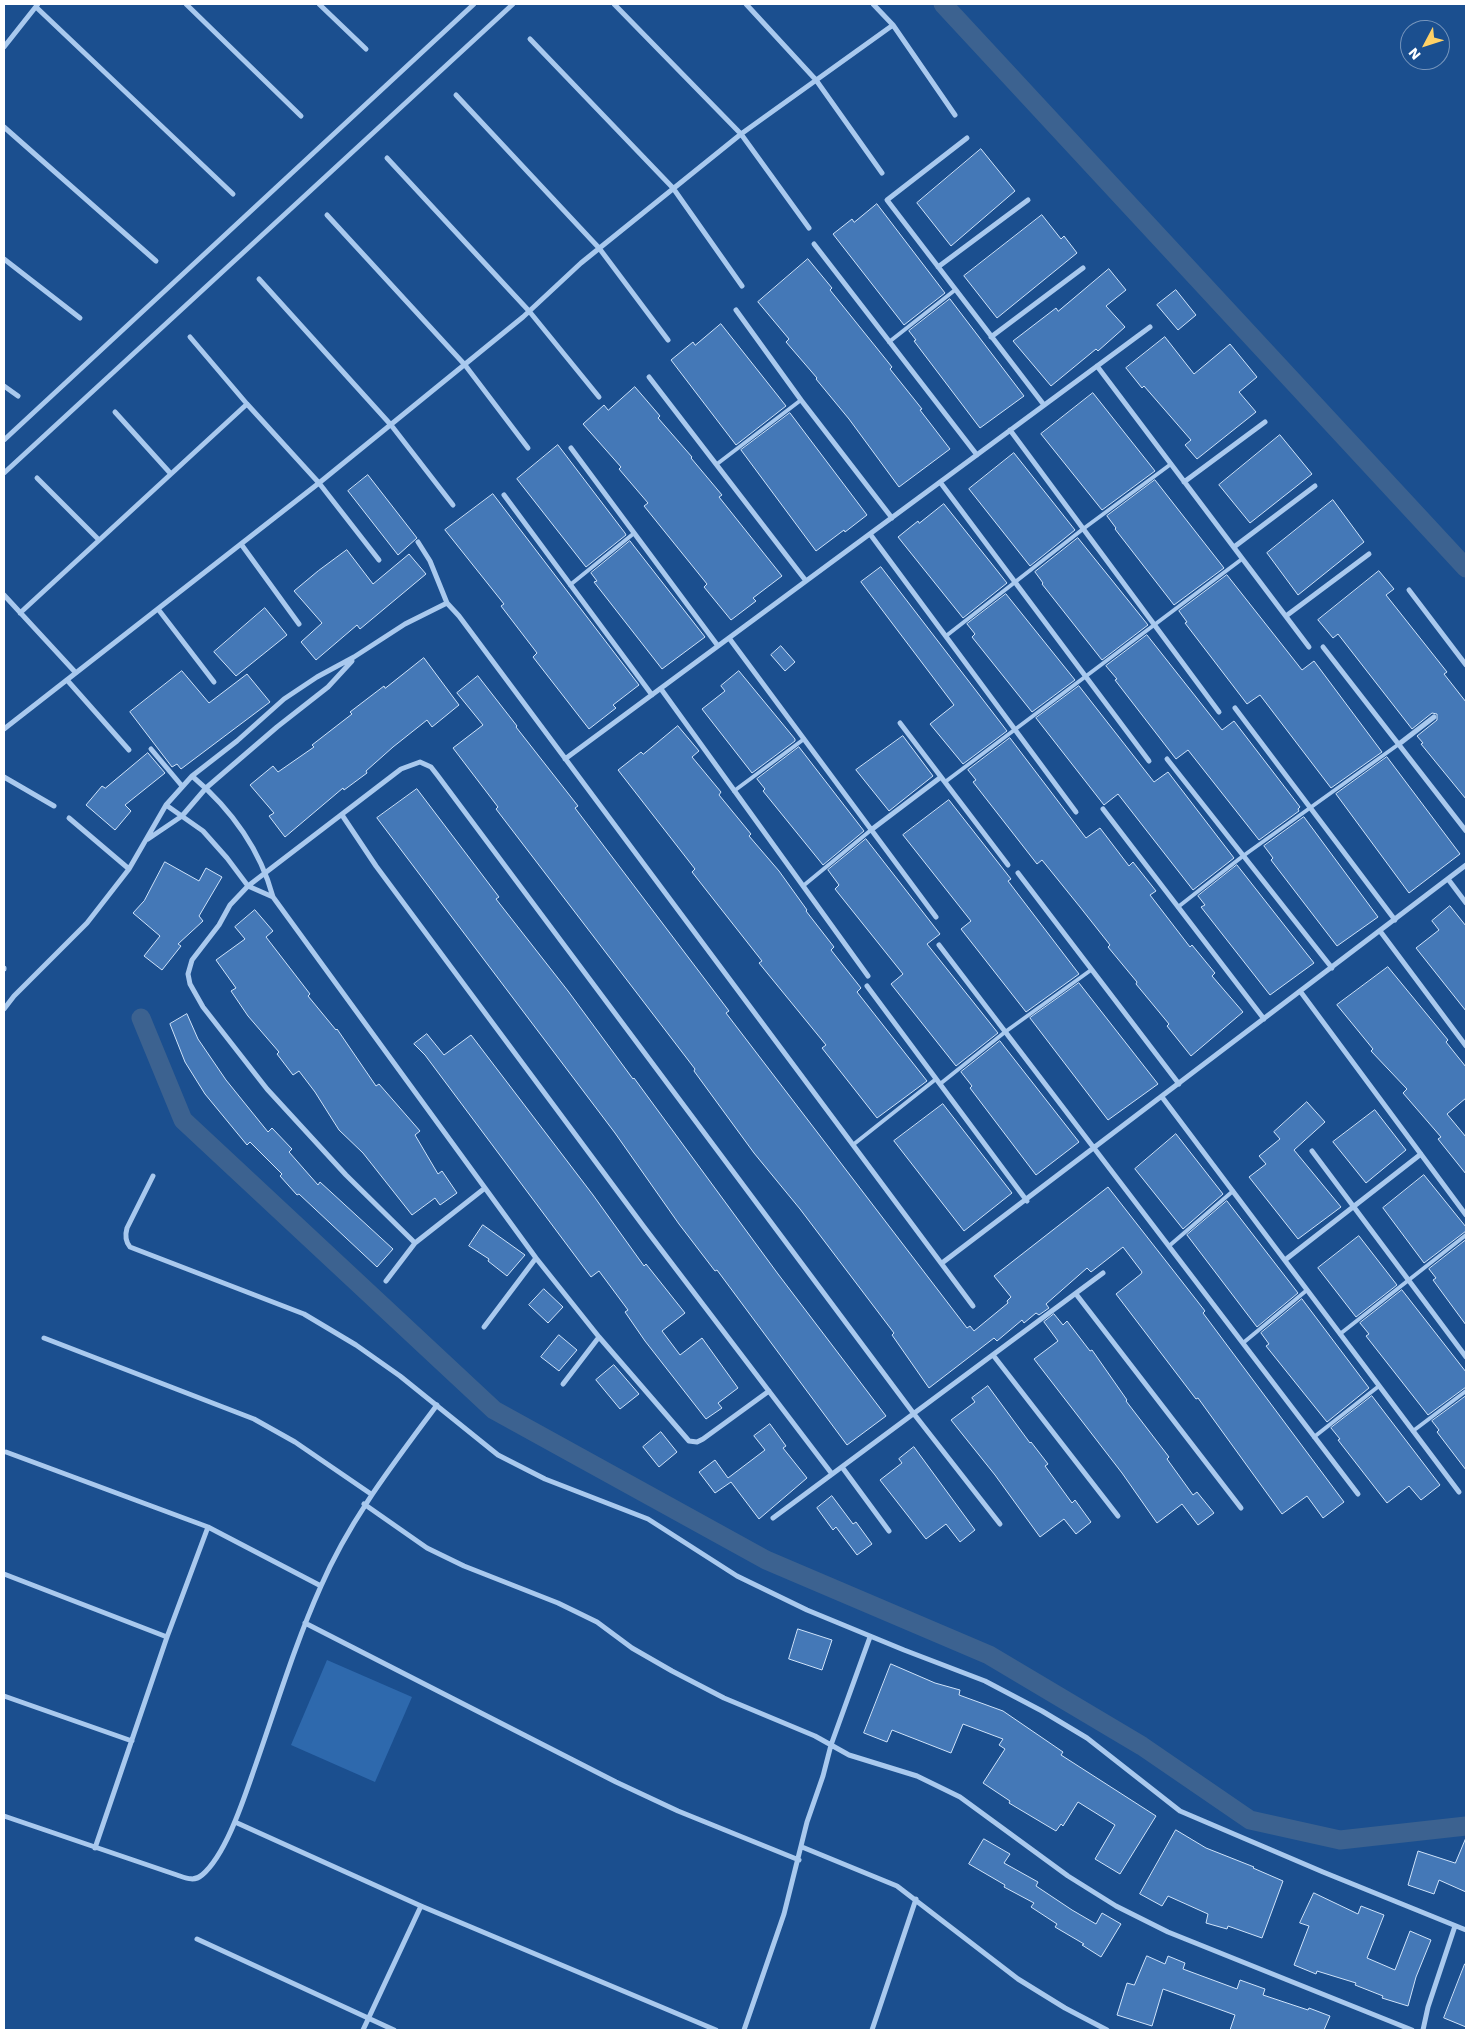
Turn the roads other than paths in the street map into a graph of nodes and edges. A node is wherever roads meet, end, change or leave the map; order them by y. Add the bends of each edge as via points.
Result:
1 (186, 4) edge
2 (319, 4) edge
3 (474, 4) edge
4 (513, 4) edge
5 (614, 4) edge
6 (746, 4) edge
7 (873, 4) edge
8 (37, 6) edge
9 (893, 25) junction
10 (530, 38) dead end
11 (4, 47) edge
12 (366, 49) dead end
13 (816, 80) junction
14 (456, 95) dead end
15 (955, 115) dead end
16 (301, 116) dead end
17 (4, 127) edge
18 (741, 134) junction
19 (967, 138) dead end
20 (387, 158) dead end
21 (882, 173) dead end
22 (673, 188) junction
23 (233, 194) dead end
24 (1028, 200) dead end
25 (327, 215) dead end
26 (809, 228) dead end
27 (814, 244) dead end
28 (599, 248) junction
29 (4, 259) edge
30 (156, 261) dead end
31 (938, 267) junction
32 (1083, 268) dead end
33 (259, 279) dead end
34 (742, 286) dead end
35 (955, 290) junction
36 (736, 310) dead end
37 (529, 311) junction
38 (80, 318) dead end
39 (1150, 327) dead end
40 (991, 337) junction
41 (190, 338) dead end
42 (668, 340) dead end
43 (889, 342) junction
44 (465, 365) junction
45 (1097, 366) junction
46 (649, 377) dead end
47 (4, 386) edge
48 (18, 396) dead end
49 (599, 397) dead end
50 (801, 400) junction
51 (247, 404) junction
52 (1044, 405) junction
53 (115, 412) dead end
54 (1265, 422) dead end
55 (391, 425) junction
56 (1010, 430) junction
57 (4, 440) edge
58 (528, 448) dead end
59 (571, 448) dead end
60 (976, 455) junction
61 (717, 464) junction
62 (1171, 464) junction
63 (4, 473) edge
64 (171, 474) junction
65 (37, 478) dead end
66 (940, 482) junction
67 (1184, 482) junction
68 (319, 483) junction
69 (1316, 486) dead end
70 (504, 495) dead end
71 (453, 505) dead end
72 (892, 518) junction
73 (1083, 529) junction
74 (633, 534) junction
75 (870, 534) junction
76 (99, 540) junction
77 (418, 542) dead end
78 (241, 544) junction
79 (1234, 547) junction
80 (1369, 554) dead end
81 (1242, 558) junction
82 (379, 560) dead end
83 (806, 581) junction
84 (1015, 582) junction
85 (570, 585) junction
86 (1409, 590) dead end
87 (4, 596) edge
88 (447, 603) junction
89 (158, 609) junction
90 (20, 613) junction
91 (1286, 616) junction
92 (298, 624) dead end
93 (1155, 625) junction
94 (946, 636) junction
95 (729, 638) junction
96 (718, 646) junction
97 (1309, 647) dead end
98 (1323, 647) dead end
99 (354, 658) junction
100 (1466, 665) edge
101 (76, 673) junction
102 (1086, 676) junction
103 (67, 680) junction
104 (214, 682) dead end
105 (661, 689) junction
106 (652, 695) junction
107 (1235, 708) dead end
108 (1219, 712) dead end
109 (1434, 718) dead end
110 (900, 723) dead end
111 (4, 727) edge
112 (1014, 728) junction
113 (804, 739) junction
114 (1399, 744) junction
115 (151, 749) dead end
116 (129, 750) dead end
117 (565, 759) junction
118 (1167, 759) dead end
119 (1149, 761) dead end
120 (192, 776) junction
121 (4, 777) edge
122 (941, 777) junction
123 (945, 782) junction
124 (182, 786) junction
125 (206, 788) junction
126 (734, 791) junction
127 (166, 805) junction
128 (54, 806) dead end
129 (1311, 807) junction
130 (1103, 809) dead end
131 (1076, 812) dead end
132 (342, 815) junction
133 (182, 816) junction
134 (69, 818) dead end
135 (871, 830) junction
136 (1466, 831) edge
137 (146, 840) junction
138 (1243, 856) junction
139 (1008, 865) dead end
140 (1466, 865) edge
141 (129, 869) junction
142 (266, 872) junction
143 (1018, 873) dead end
144 (1448, 879) junction
145 (248, 886) junction
146 (803, 886) junction
147 (274, 897) junction
148 (1466, 903) edge
149 (1178, 907) junction
150 (936, 917) dead end
151 (1395, 920) junction
152 (1380, 931) junction
153 (939, 945) dead end
154 (1332, 968) junction
155 (1091, 970) junction
156 (868, 976) dead end
157 (867, 986) dead end
158 (1300, 991) junction
159 (4, 1009) edge
160 (1264, 1019) junction
161 (1005, 1032) junction
162 (1466, 1046) edge
163 (936, 1078) junction
164 (940, 1084) junction
165 (1179, 1084) junction
166 (1162, 1097) junction
167 (854, 1144) junction
168 (1094, 1148) junction
169 (1312, 1152) dead end
170 (1420, 1154) junction
171 (153, 1176) dead end
172 (486, 1188) junction
173 (1233, 1191) junction
174 (1026, 1200) junction
175 (1353, 1206) junction
176 (1466, 1216) edge
177 (1466, 1235) edge
178 (414, 1243) junction
179 (1168, 1246) junction
180 (536, 1258) junction
181 (1285, 1260) junction
182 (942, 1263) junction
183 (1104, 1273) dead end
184 (386, 1280) dead end
185 (1408, 1280) junction
186 (1307, 1290) junction
187 (1076, 1294) junction
188 (973, 1306) dead end
189 (484, 1327) dead end
190 (1340, 1334) junction
191 (599, 1337) junction
192 (44, 1338) dead end
193 (1243, 1343) junction
194 (994, 1355) junction
195 (1466, 1358) edge
196 (563, 1384) dead end
197 (1379, 1386) junction
198 (769, 1391) junction
199 (1466, 1391) edge
200 (437, 1405) junction
201 (914, 1414) junction
202 (1413, 1431) junction
203 (1314, 1437) junction
204 (6, 1452) dead end
205 (842, 1467) junction
206 (832, 1474) junction
207 (1459, 1492) dead end
208 (371, 1494) junction
209 (1358, 1494) dead end
210 (364, 1504) junction
211 (1241, 1508) dead end
212 (1118, 1516) dead end
213 (773, 1518) dead end
214 (1000, 1524) dead end
215 (208, 1527) junction
216 (890, 1531) dead end
217 (4, 1574) edge
218 (321, 1586) junction
219 (305, 1623) junction
220 (870, 1636) junction
221 (167, 1638) junction
222 (4, 1696) edge
223 (132, 1741) junction
224 (831, 1745) junction
225 (4, 1816) edge
226 (235, 1822) junction
227 (802, 1847) junction
228 (95, 1848) junction
229 (799, 1860) junction
230 (916, 1899) junction
231 (421, 1906) junction
232 (1456, 1926) junction
233 (1466, 1930) edge
234 (197, 1940) dead end
235 (368, 2019) junction
236 (363, 2030) edge
237 (394, 2030) edge
238 (716, 2030) edge
239 (744, 2030) edge
240 (872, 2030) edge
241 (1106, 2030) edge
242 (1412, 2030) edge
243 (1423, 2030) edge

1 - 16 street
2 - 12 street
3 - 57 street
4 - 63 street
5 - 18 street
6 - 13 street
7 - 9 street
8 - 11 street
8 - 23 street
9 - 13 street
9 - 15 street
10 - 22 street
13 - 18 street
13 - 21 street
14 - 28 street
17 - 30 street
18 - 22 street
18 - 26 street
19 - 31 street via 887,200
20 - 37 street
22 - 28 street
22 - 34 street
24 - 31 street
25 - 44 street
27 - 43 street
28 - 37 street
28 - 42 street
29 - 38 street
31 - 35 street
32 - 40 street
33 - 55 street
35 - 40 street
35 - 43 lane
36 - 50 street
37 - 44 street
37 - 49 street
39 - 45 street
40 - 52 street
41 - 51 street
43 - 60 street
44 - 55 street
44 - 58 street
45 - 52 street
45 - 62 street
46 - 61 street
47 - 48 street
50 - 61 lane
50 - 72 street
51 - 64 street
51 - 68 street
52 - 56 street
53 - 64 street
54 - 67 street
55 - 68 street
55 - 71 street
56 - 60 street
56 - 73 street
59 - 74 street
60 - 66 street
61 - 83 street
62 - 67 street
62 - 73 lane
64 - 76 street
65 - 76 street
66 - 72 street
66 - 84 street
67 - 79 street
68 - 78 street
68 - 82 street
69 - 79 street
70 - 85 street
72 - 75 street
73 - 84 lane
73 - 93 street
74 - 85 lane
74 - 96 street
75 - 83 street
75 - 94 street
76 - 90 street
77 - 88 street via 430,561
78 - 89 street
78 - 92 street
79 - 81 street
80 - 91 street
81 - 91 street
81 - 93 lane
83 - 95 street
84 - 94 lane
84 - 102 street
85 - 106 street
86 - 100 street
87 - 90 street
88 - 99 street via 405,624
88 - 117 street
89 - 101 street
89 - 104 street
90 - 101 street
91 - 97 street
93 - 102 lane
93 - 108 street
94 - 112 street
95 - 96 street
95 - 113 street
96 - 105 street
98 - 114 street
99 - 120 street via 284,699
99 - 125 street via 328,687
101 - 103 street
102 - 112 lane
102 - 119 street
103 - 111 street
103 - 116 street
105 - 106 street
105 - 126 street
106 - 117 street
107 - 129 street
109 - 114 street
110 - 122 street
112 - 123 lane
112 - 131 street
113 - 126 lane
113 - 135 street
114 - 129 lane
114 - 136 street
115 - 124 street
117 - 167 street
118 - 138 street
120 - 124 street
120 - 125 street
121 - 128 street
122 - 123 street
122 - 135 street
123 - 139 street
124 - 127 street
125 - 133 street
125 - 142 street via 234,819
126 - 146 street
127 - 133 street
127 - 137 street
129 - 138 lane
129 - 151 street
130 - 149 street
132 - 142 street
132 - 198 street via 381,874
132 - 201 street via 400,769 420,762 431,767
133 - 137 street
133 - 145 street via 203,831
134 - 141 street
135 - 146 lane
135 - 150 street
137 - 141 street
138 - 149 lane
138 - 154 street
140 - 144 street
141 - 159 street via 87,923
142 - 145 street
142 - 147 street
143 - 155 street
144 - 148 street
144 - 151 street
145 - 147 street
145 - 178 street via 230,905 192,960 188,974 190,984 266,1089
146 - 156 street
147 - 172 street
149 - 160 street
151 - 152 street
152 - 154 street
152 - 162 street
153 - 161 street
154 - 158 street
155 - 161 lane
155 - 165 street
157 - 163 street
158 - 160 street
158 - 170 street
160 - 165 street
161 - 164 lane
161 - 168 street
163 - 164 street
163 - 167 lane
164 - 174 street
165 - 166 street
166 - 168 street
166 - 173 street
167 - 182 street
168 - 174 street
168 - 179 street
169 - 175 street
170 - 175 street
170 - 176 street
171 - 200 street via 127,1228 125,1235 130,1247 304,1314 356,1345
172 - 178 street
172 - 180 street
173 - 179 lane
173 - 181 street
174 - 182 street
175 - 181 street
175 - 185 street
177 - 185 lane
178 - 184 street
179 - 193 street
180 - 189 street
180 - 191 street
181 - 186 street
182 - 188 street
183 - 187 street
185 - 190 lane
185 - 195 street
186 - 190 street
186 - 193 lane
187 - 194 street
187 - 211 street
190 - 197 street
191 - 196 street
191 - 198 street via 689,1441 703,1439
192 - 208 street via 254,1419 295,1442
193 - 203 street
194 - 201 street
194 - 212 street
197 - 202 street
197 - 203 lane
198 - 206 street
199 - 202 lane
200 - 208 street
200 - 220 street via 498,1455 546,1479 648,1520 738,1576
201 - 205 street
201 - 214 street
202 - 207 street
203 - 209 street
204 - 215 street
205 - 206 street
205 - 216 street
206 - 213 street
208 - 210 street
210 - 218 street
210 - 224 street via 427,1548 597,1622 632,1648 672,1671 724,1698
215 - 218 street
215 - 221 street
217 - 221 street
218 - 219 street
219 - 226 street
219 - 229 street via 616,1782
220 - 224 street
220 - 232 street via 985,1681 1042,1711 1087,1738 1180,1810
221 - 223 street
222 - 223 street
223 - 228 street
224 - 227 street
224 - 242 street via 849,1755 917,1776 960,1797 1068,1876 1116,1906 1168,1932
225 - 228 street
226 - 228 street via 207,1870 192,1880
226 - 231 street
227 - 229 street
227 - 230 street via 897,1886
229 - 239 street
230 - 240 street
230 - 241 street via 1018,1979
231 - 235 street
231 - 238 street
232 - 233 street
232 - 243 street
234 - 235 street
235 - 236 street
235 - 237 street

